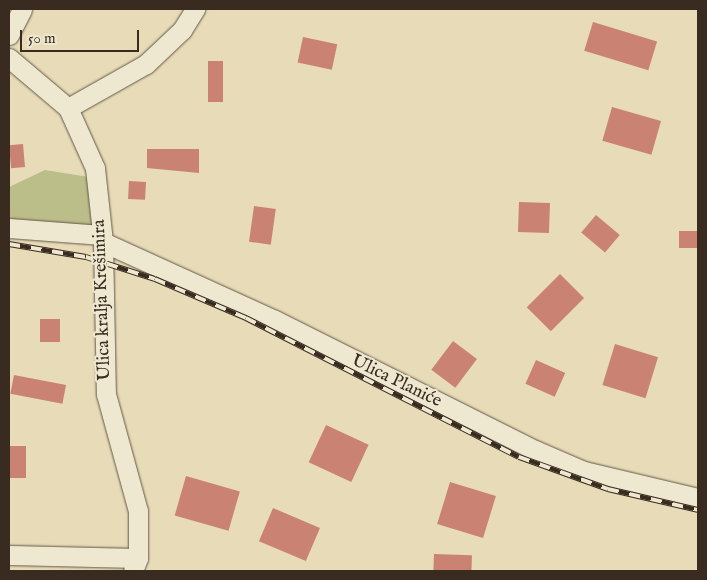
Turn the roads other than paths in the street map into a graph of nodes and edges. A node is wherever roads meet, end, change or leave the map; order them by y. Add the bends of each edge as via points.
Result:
1 (22, 9) edge
2 (195, 9) edge
3 (9, 35) edge
4 (9, 58) edge
5 (68, 108) junction
6 (9, 228) edge
7 (102, 239) junction
8 (698, 498) edge
9 (9, 555) edge
10 (135, 564) edge

1 - 3 street
2 - 5 street via 182,30 146,64
4 - 5 street, Ulica kralja Krešimira
5 - 7 street, Ulica kralja Krešimira via 95,168
6 - 7 street
7 - 8 street, Ulica Planiće via 275,320 535,450 584,471
7 - 10 street, Ulica kralja Krešimira via 106,394 138,511
9 - 10 street

